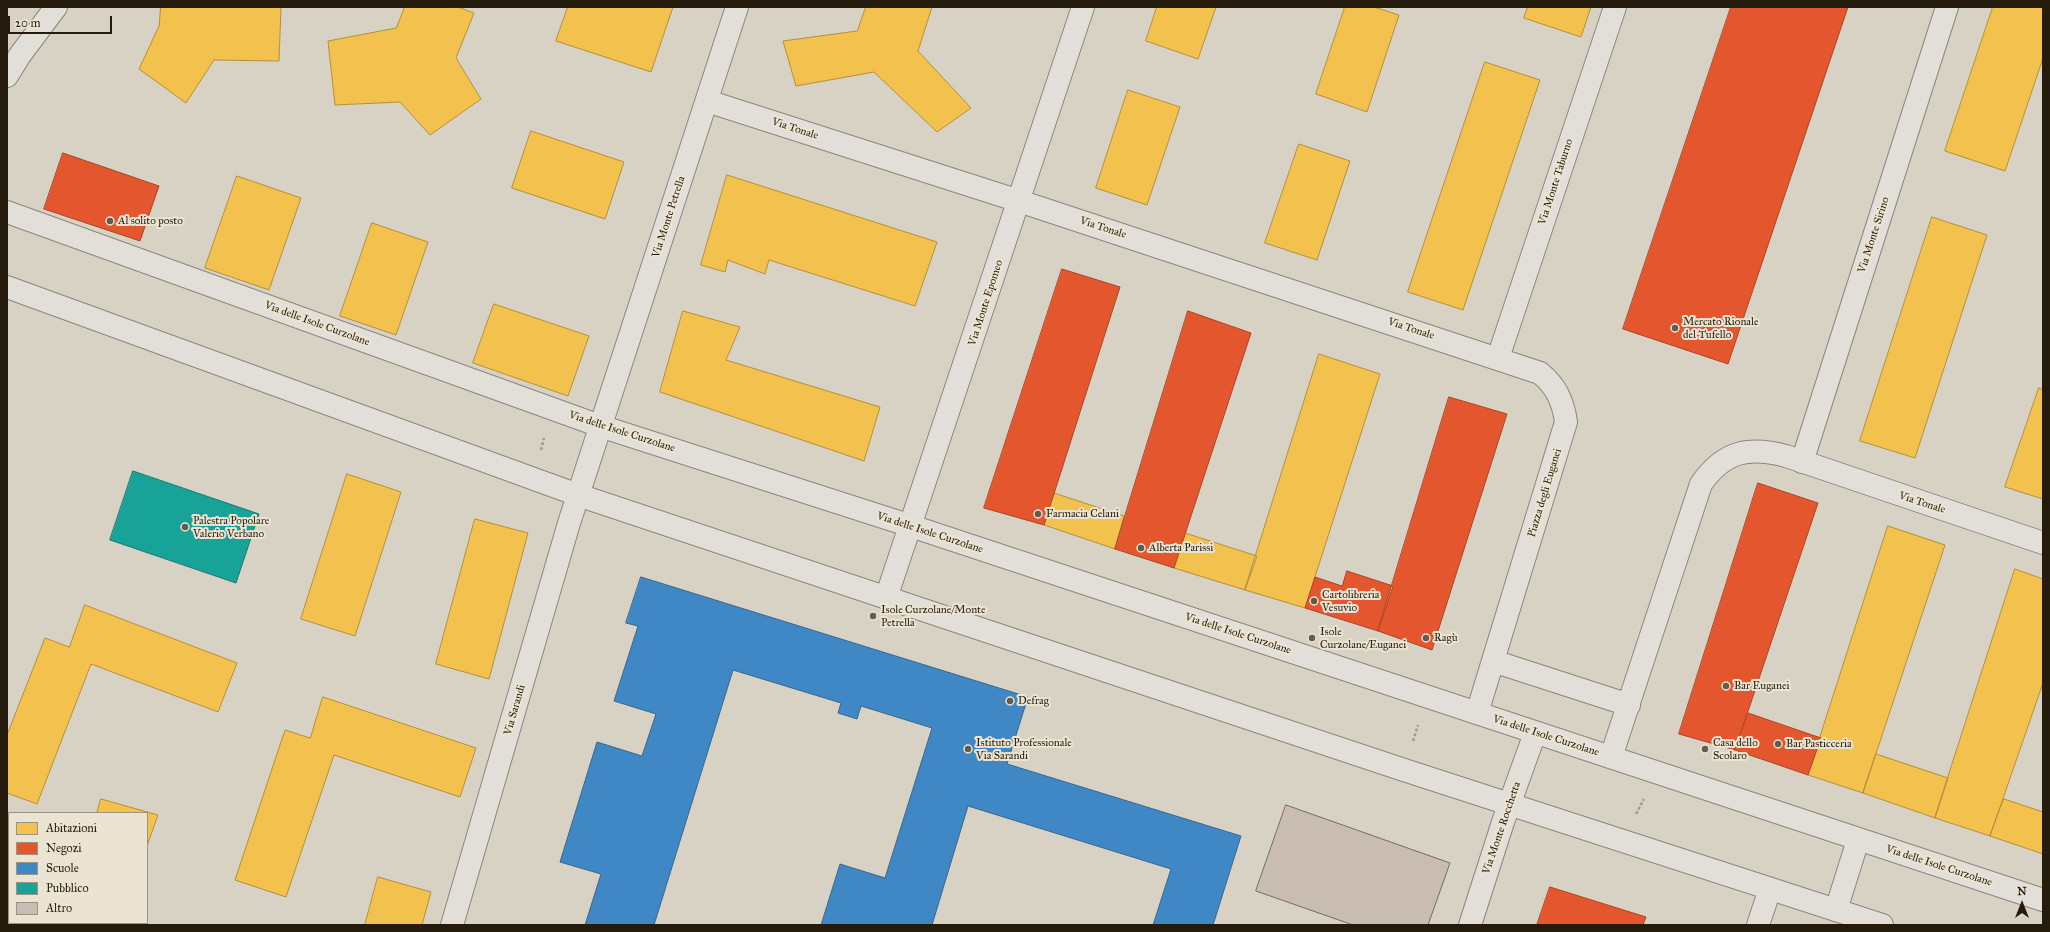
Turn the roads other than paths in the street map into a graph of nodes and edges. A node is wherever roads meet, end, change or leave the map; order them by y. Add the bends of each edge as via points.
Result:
1 (56, 7) edge
2 (737, 7) edge
3 (1083, 7) edge
4 (1615, 7) edge
5 (1947, 7) edge
6 (7, 76) edge
7 (707, 101) junction
8 (1020, 201) junction
9 (7, 212) edge
10 (7, 287) edge
11 (1498, 358) junction
12 (600, 426) junction
13 (1802, 462) junction
14 (578, 495) junction
15 (912, 526) junction
16 (2043, 543) edge
17 (886, 598) junction
18 (1493, 661) junction
19 (1629, 705) junction
20 (1478, 713) junction
21 (1535, 732) junction
22 (1611, 757) junction
23 (1510, 804) junction
24 (1858, 840) junction
25 (1770, 889) junction
26 (2043, 900) edge
27 (1836, 910) junction
28 (452, 925) edge
29 (1470, 925) edge
30 (1758, 925) edge
31 (1882, 925) edge

1 - 6 street
2 - 7 street, Via Monte Petrella
3 - 8 street, Via Monte Epomeo
4 - 11 street, Via Monte Taburno
5 - 13 street, Via Monte Sirino
7 - 8 street, Via Tonale
7 - 12 street, Via Monte Petrella
8 - 11 street, Via Tonale
8 - 15 street, Via Monte Epomeo
9 - 12 street, Via delle Isole Curzolane
10 - 14 street
11 - 18 street, Piazza degli Euganei via 1532,369 1549,381 1560,399 1566,422
12 - 14 street, Via Monte Petrella
12 - 15 street, Via delle Isole Curzolane
13 - 16 street, Via Tonale
13 - 19 street via 1774,453 1747,451 1719,462 1701,484
14 - 17 street
14 - 28 street, Via Sarandi
15 - 17 street, Via Monte Epomeo
15 - 20 street, Via delle Isole Curzolane
17 - 23 street
18 - 19 street
18 - 20 street, Piazza degli Euganei
19 - 22 street
20 - 21 street, Via delle Isole Curzolane
21 - 22 street, Via delle Isole Curzolane
21 - 23 street, Via Monte Rocchetta
22 - 24 street, Via delle Isole Curzolane
23 - 25 street
23 - 29 street, Via Monte Rocchetta
24 - 26 street, Via delle Isole Curzolane
24 - 27 street
25 - 27 street
25 - 30 street
27 - 31 street

